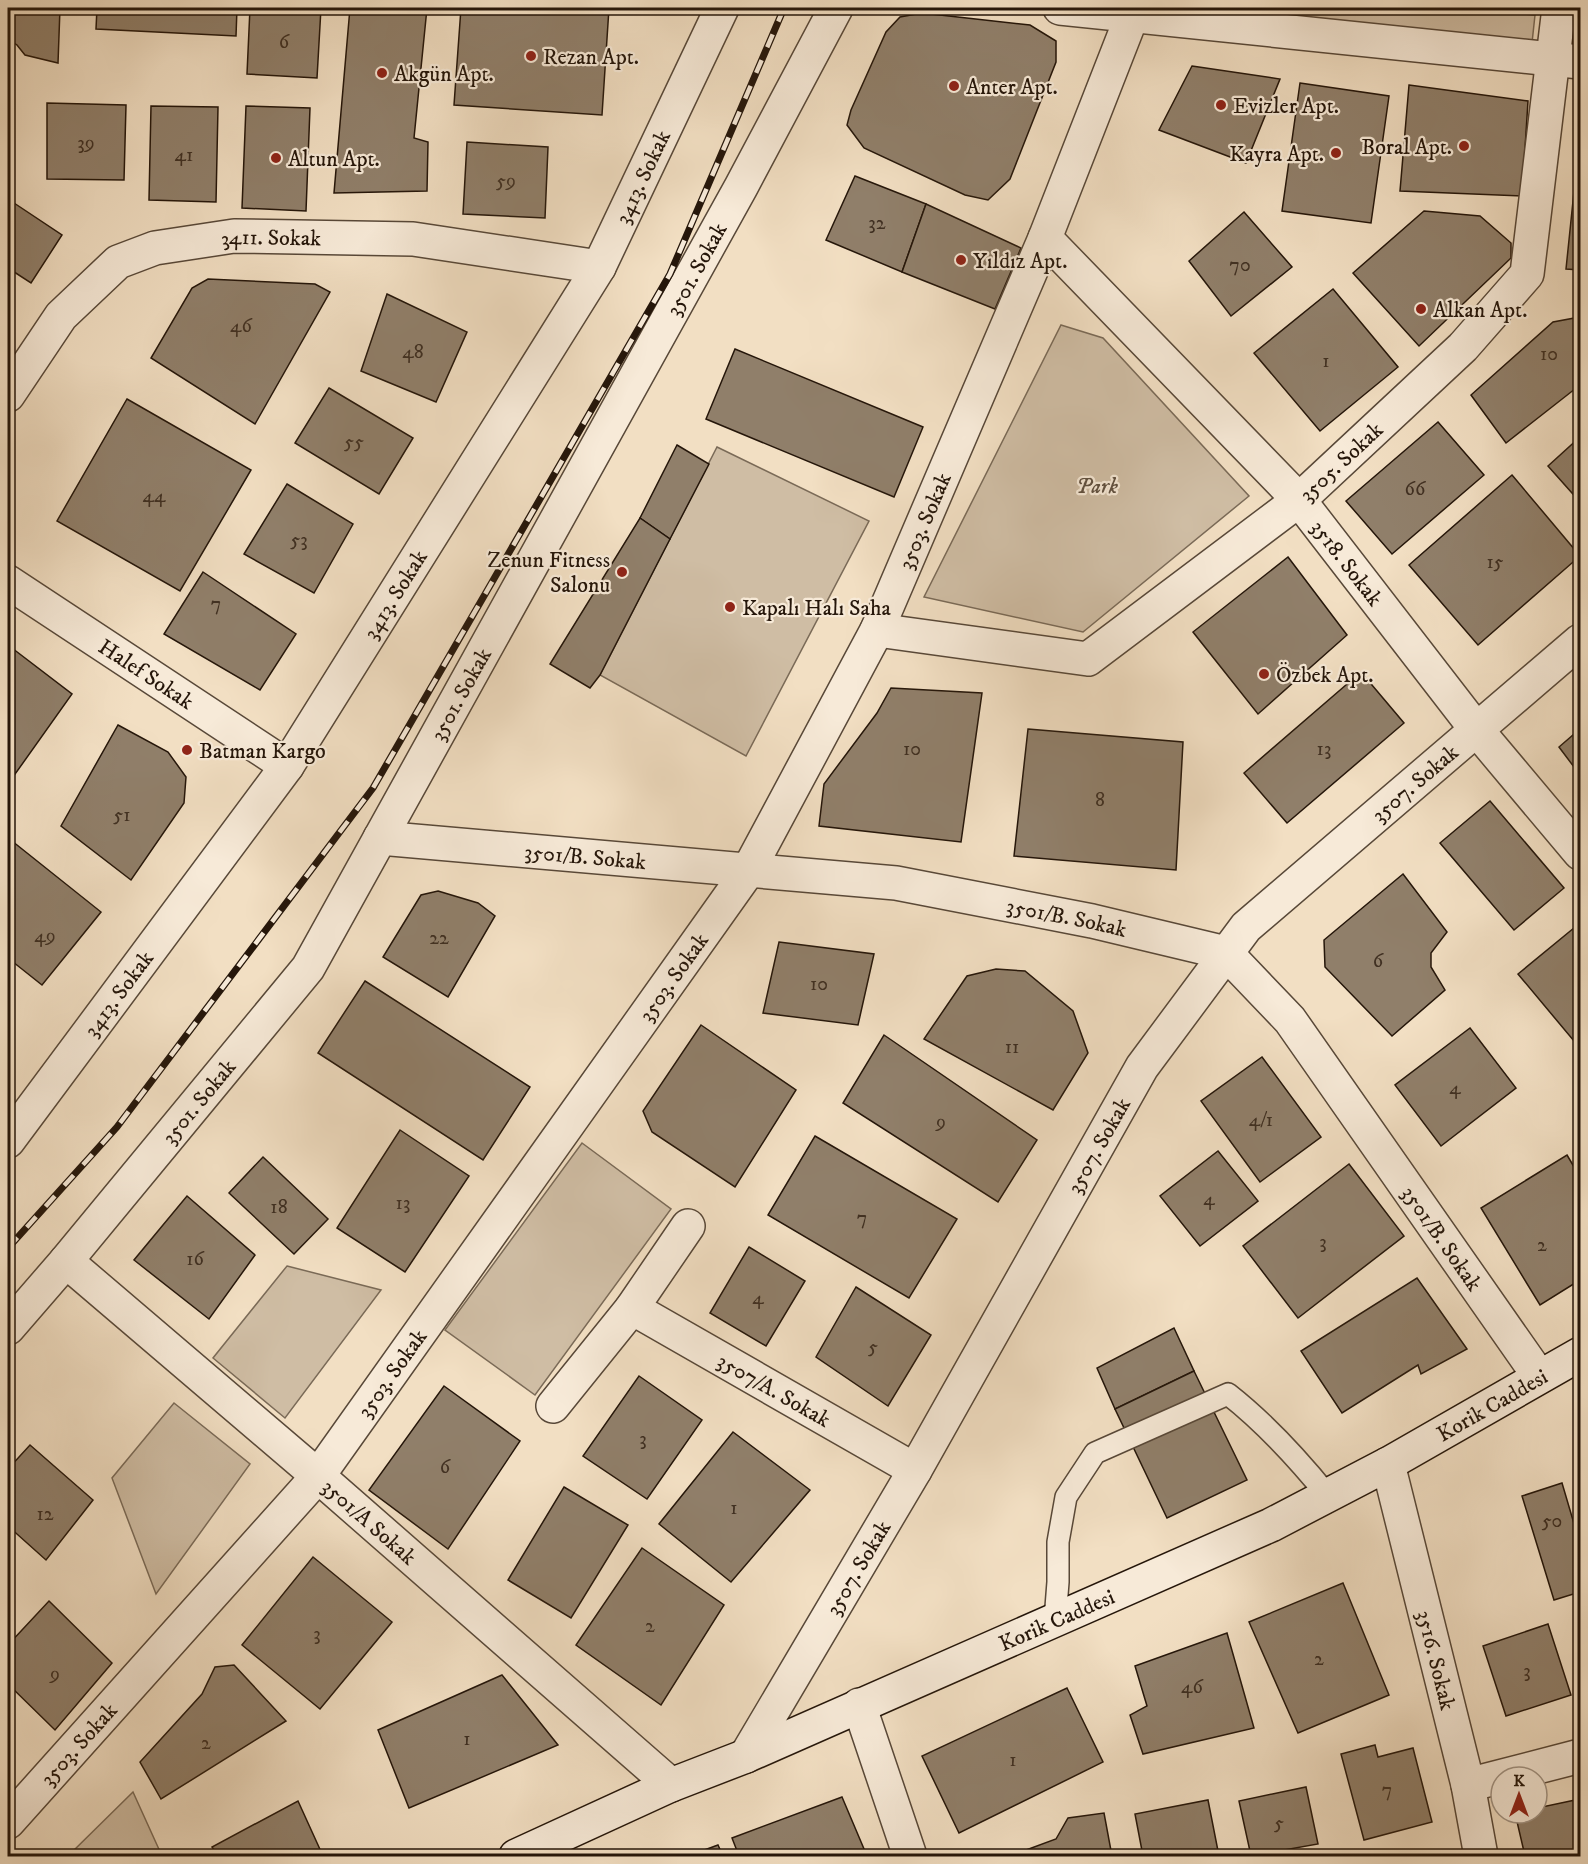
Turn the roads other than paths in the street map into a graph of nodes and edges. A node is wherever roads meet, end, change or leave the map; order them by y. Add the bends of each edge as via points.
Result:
1 (722, 8) edge
2 (836, 8) edge
3 (1060, 8) edge
4 (1559, 8) edge
5 (1133, 12) edge
6 (1566, 60) edge
7 (1045, 238) junction
8 (599, 267) junction
9 (8, 395) edge
10 (1299, 500) junction
11 (8, 582) edge
12 (877, 630) junction
13 (1581, 641) edge
14 (1476, 729) junction
15 (287, 766) junction
16 (380, 838) junction
17 (1581, 853) edge
18 (748, 871) junction
19 (1226, 953) junction
20 (8, 1141) edge
21 (688, 1226) dead end
22 (66, 1261) junction
23 (633, 1308) junction
24 (8, 1328) edge
25 (1581, 1354) edge
26 (1539, 1376) junction
27 (553, 1406) dead end
28 (1388, 1464) junction
29 (915, 1470) junction
30 (318, 1476) junction
31 (1328, 1496) junction
32 (1055, 1620) junction
33 (859, 1705) junction
34 (746, 1756) junction
35 (1581, 1756) edge
36 (671, 1785) junction
37 (1468, 1785) junction
38 (8, 1822) edge
39 (1476, 1855) edge
40 (516, 1857) edge
41 (910, 1857) edge

1 - 8 street, 3413. Sokak
2 - 16 street, 3501. Sokak
3 - 5 street
4 - 6 street, 3505. Sokak
5 - 6 street
5 - 7 street, 3503. Sokak
6 - 10 street, 3505. Sokak via 1527,274 1463,347
7 - 10 street, 3518. Sokak
7 - 12 street, 3503. Sokak
8 - 9 street, 3411. Sokak via 413,239 234,236 155,248 118,262 61,316
8 - 15 street, 3413. Sokak
10 - 12 street, 3505. Sokak via 1088,659
10 - 14 street, 3518. Sokak
11 - 15 street, Halef Sokak
12 - 18 street, 3503. Sokak
13 - 14 street, 3507. Sokak
14 - 17 street, 3518. Sokak
14 - 19 street, 3507. Sokak via 1246,927
15 - 20 street, 3413. Sokak
16 - 18 street, 3501/B. Sokak
16 - 22 street, 3501. Sokak via 308,968
18 - 19 street, 3501/B. Sokak via 896,883 1092,921
18 - 30 street, 3503. Sokak
19 - 26 street, 3501/B. Sokak via 1290,1020
19 - 29 street, 3507. Sokak via 1142,1067
21 - 23 street
22 - 24 street, 3501. Sokak
22 - 30 street, 3501/A Sokak
23 - 27 street
23 - 29 street, 3507/A. Sokak
25 - 26 street, Korik Caddesi
26 - 28 street, Korik Caddesi
28 - 31 street, Korik Caddesi
28 - 37 street, 3516. Sokak
29 - 34 street, 3507. Sokak
30 - 36 street, 3501/A Sokak
30 - 38 street, 3503. Sokak
31 - 32 street, Korik Caddesi
31 - 32 lane via 1307,1470 1228,1394 1105,1449 1095,1454 1066,1497 1058,1542
32 - 33 street, Korik Caddesi
33 - 34 street, Korik Caddesi
33 - 41 street
34 - 36 street, Korik Caddesi
35 - 37 street
36 - 40 street, Korik Caddesi
37 - 39 street, 3516. Sokak

